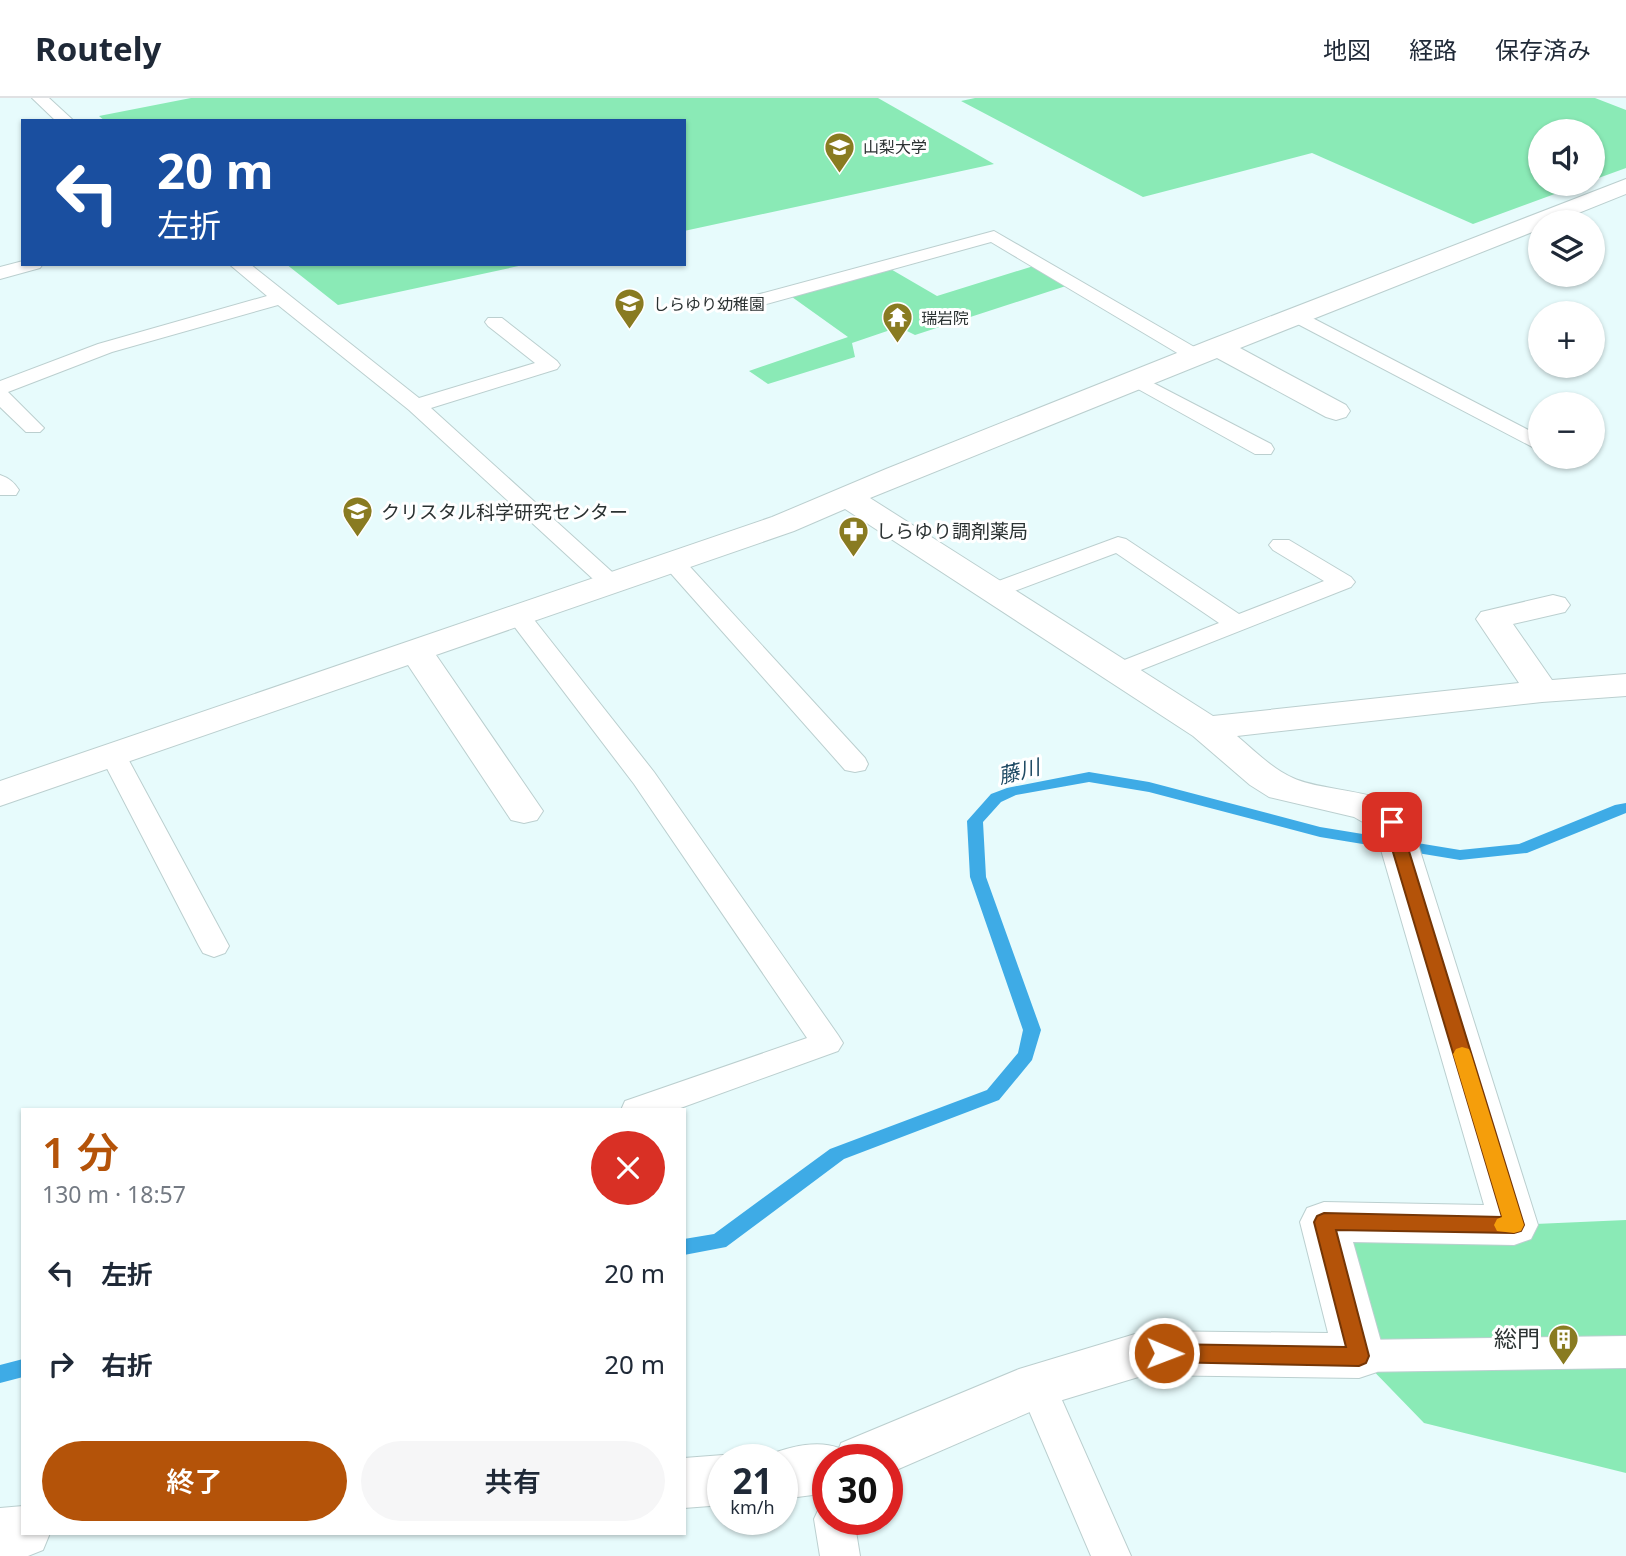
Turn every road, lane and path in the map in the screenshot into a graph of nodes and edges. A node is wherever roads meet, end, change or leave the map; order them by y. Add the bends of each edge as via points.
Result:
1 (40, 98) edge
2 (64, 119) edge
3 (1626, 186) edge
4 (1589, 200) junction
5 (1626, 214) edge
6 (27, 266) edge
7 (241, 266) edge
8 (0, 274) edge
9 (281, 298) junction
10 (751, 302) dead end
11 (1297, 316) junction
12 (495, 322) dead end
13 (1207, 352) junction
14 (1136, 380) junction
15 (0, 388) edge
16 (0, 396) edge
17 (416, 406) junction
18 (1336, 411) dead end
19 (33, 428) dead end
20 (1528, 439) edge
21 (1263, 449) dead end
22 (849, 498) junction
23 (1281, 545) dead end
24 (674, 563) junction
25 (613, 584) junction
26 (993, 591) junction
27 (1553, 605) dead end
28 (519, 617) junction
29 (1237, 624) junction
30 (417, 652) junction
31 (1118, 671) junction
32 (1626, 685) edge
33 (1542, 691) junction
34 (1206, 728) junction
35 (113, 755) junction
36 (855, 764) dead end
37 (0, 794) edge
38 (524, 811) dead end
39 (214, 946) dead end
40 (643, 1108) edge
41 (1626, 1352) edge
42 (1359, 1356) junction
43 (1037, 1385) junction
44 (892, 1444) edge
45 (707, 1481) edge
46 (686, 1483) edge
47 (21, 1532) edge
48 (0, 1534) edge
49 (837, 1535) edge
50 (841, 1556) edge
51 (1111, 1556) edge

1 - 2 lane
3 - 4 street
4 - 5 street
4 - 11 street
6 - 8 lane
7 - 9 lane
9 - 15 lane via 105,348
9 - 17 lane
10 - 13 lane via 994,236 1086,293
11 - 13 street
11 - 20 lane
12 - 17 lane via 550,365
13 - 14 street
13 - 18 street
14 - 21 lane
14 - 22 street
16 - 19 lane
17 - 25 lane
22 - 24 street
22 - 26 street
23 - 29 lane via 1343,582
24 - 25 street
24 - 36 lane
25 - 28 street
26 - 29 lane via 1118,544
26 - 31 street
27 - 33 street via 1493,619
28 - 30 street
28 - 40 lane via 644,778 827,1043
29 - 31 lane
30 - 35 street
30 - 38 street
31 - 34 street
32 - 33 street
33 - 34 street
34 - 42 street via 1282,788 1366,808 1392,822 1514,1225 1324,1222
35 - 37 street
35 - 39 lane
41 - 42 lane
42 - 43 street via 1145,1353
43 - 44 street
43 - 51 lane
45 - 46 street
47 - 48 street
49 - 50 lane

